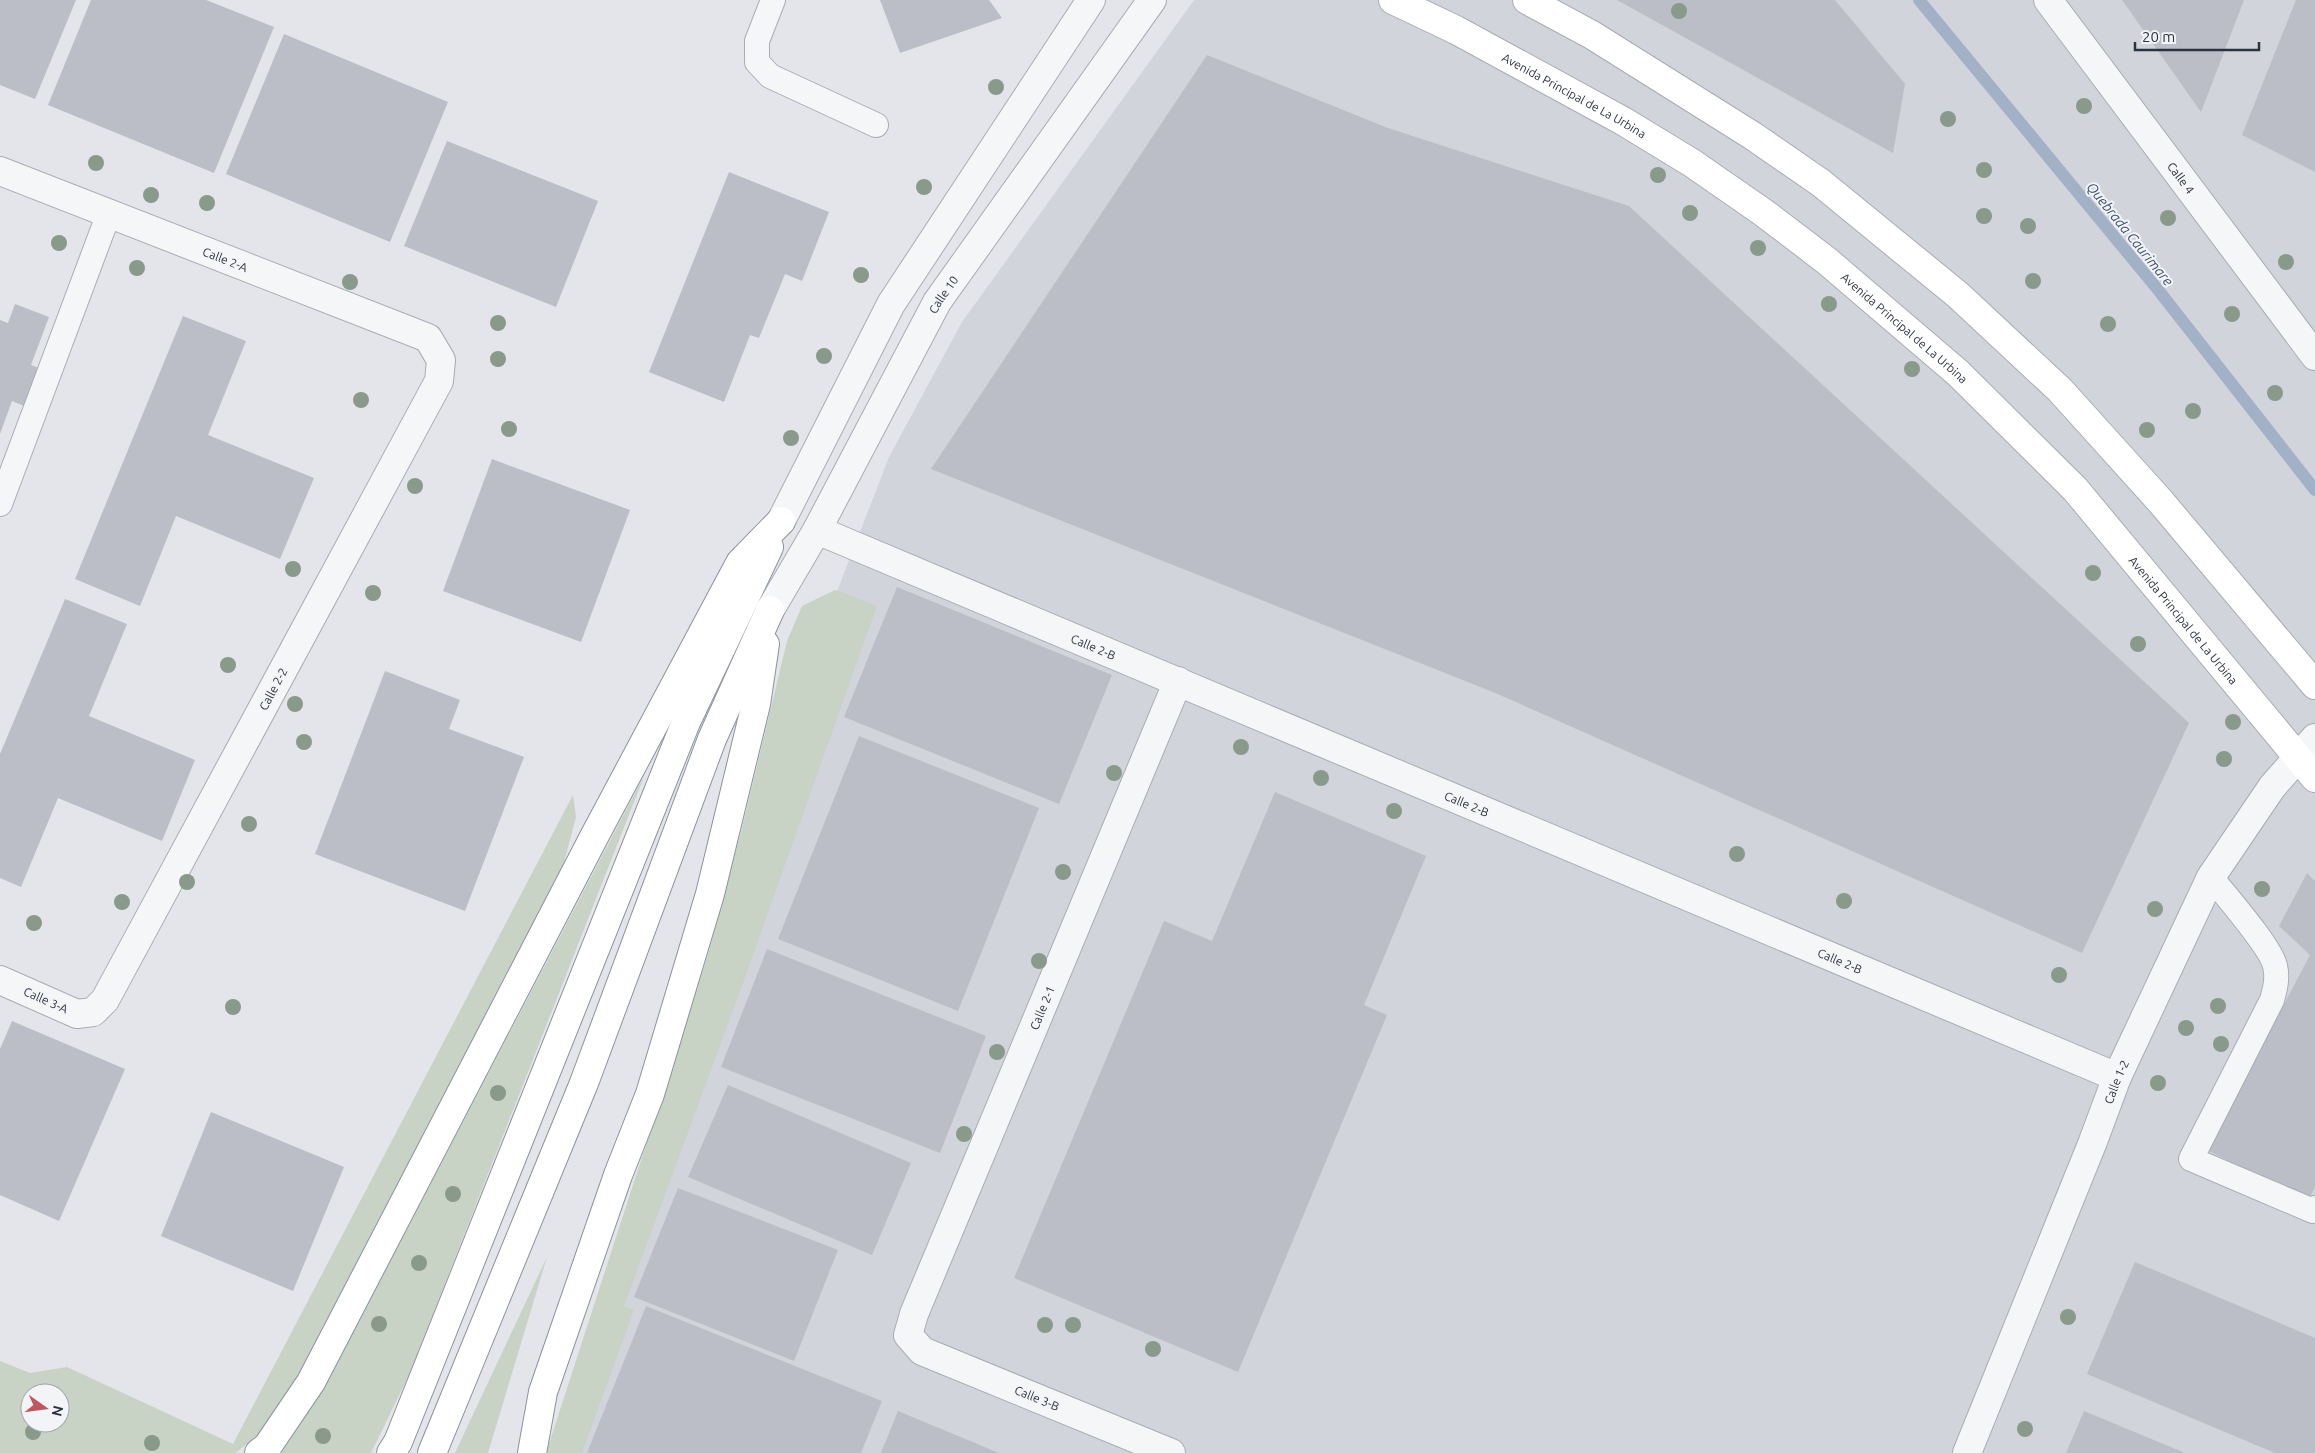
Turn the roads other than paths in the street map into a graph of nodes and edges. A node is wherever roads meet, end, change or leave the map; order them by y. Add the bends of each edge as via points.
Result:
1 (773, 0) edge
2 (1091, 0) edge
3 (1152, 0) edge
4 (1393, 0) edge
5 (1527, 0) edge
6 (2048, 0) edge
7 (876, 125) dead end
8 (0, 171) edge
9 (109, 213) junction
10 (2315, 356) edge
11 (441, 360) joint
12 (0, 504) edge
13 (781, 521) junction
14 (817, 530) junction
15 (770, 610) junction
16 (1178, 681) junction
17 (2315, 685) edge
18 (2306, 748) edge
19 (2315, 778) edge
20 (2211, 877) junction
21 (0, 980) edge
22 (93, 1012) joint
23 (2117, 1076) junction
24 (2315, 1208) edge
25 (908, 1335) joint
26 (259, 1453) edge
27 (391, 1453) edge
28 (432, 1453) edge
29 (532, 1453) edge
30 (1171, 1453) edge
31 (1967, 1453) edge

1 - 7 lane via 757,42 757,62 770,76
2 - 13 street via 891,304
3 - 14 street, Calle 10 via 937,302
4 - 18 main road, Avenida Principal de La Urbina via 1456,30 1623,121 1708,174 1827,261 1958,373 2075,489
5 - 17 main road via 1600,40 1753,136 1821,183 1958,295 2060,390 2161,502
6 - 10 street, Calle 4
8 - 9 street, Calle 2-A
9 - 11 street, Calle 2-A via 428,338
9 - 12 lane
11 - 22 street, Calle 2-2 via 439,381 105,1000
13 - 26 main road via 740,563 310,1382 267,1447
13 - 27 main road via 686,722 402,1433
14 - 15 street, Calle 10
14 - 16 street, Calle 2-B
15 - 28 main road via 712,739 584,1084
15 - 29 main road via 756,704 710,894 650,1094 618,1175 544,1392
16 - 23 street, Calle 2-B
16 - 25 street, Calle 2-1
18 - 19 main road, Avenida Principal de La Urbina
18 - 20 street, Calle 1-2 via 2272,788
20 - 23 street, Calle 1-2
20 - 24 lane via 2263,944 2275,964 2277,982 2272,1000 2191,1159 2313,1211
21 - 22 street, Calle 3-A via 77,1014
23 - 31 street, Calle 1-2
25 - 30 street, Calle 3-B via 922,1351

